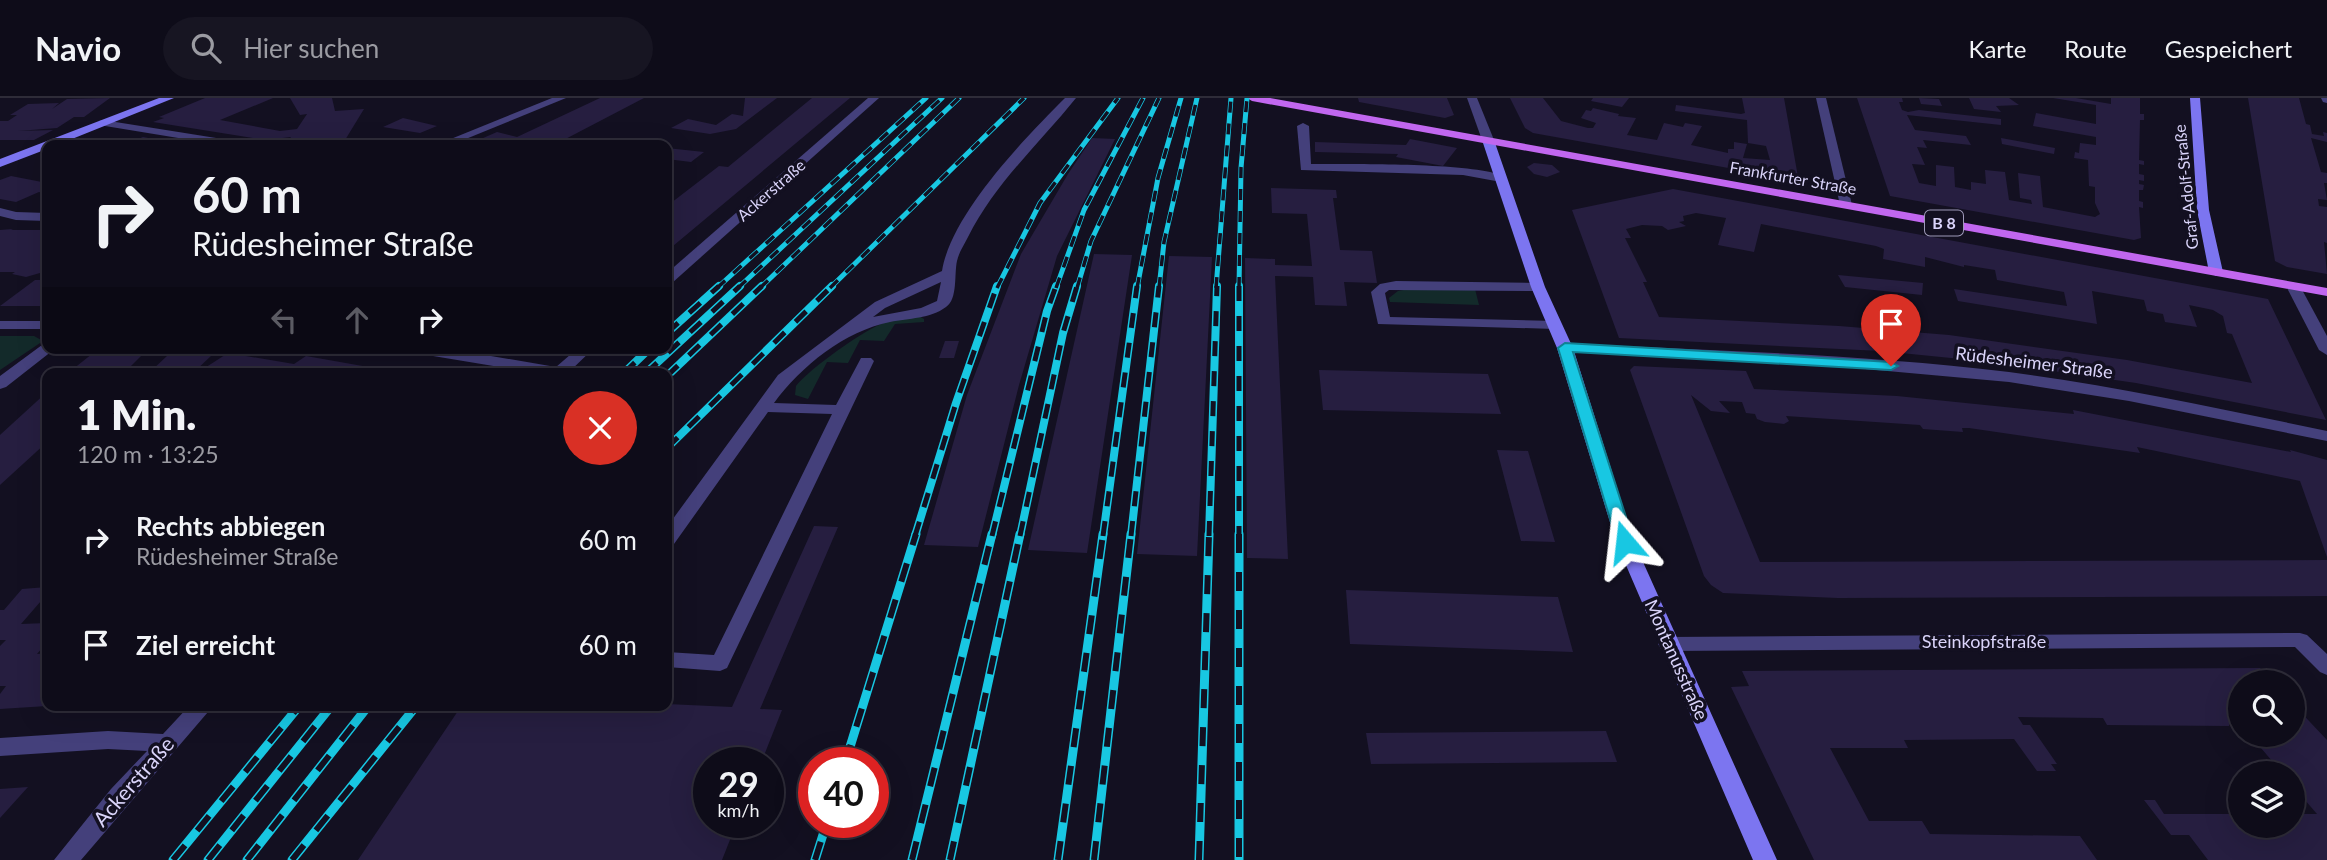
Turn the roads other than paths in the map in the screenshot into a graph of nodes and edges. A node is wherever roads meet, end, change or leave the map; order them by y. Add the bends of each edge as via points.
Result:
1 (169, 98) edge
2 (561, 98) edge
3 (874, 98) edge
4 (1071, 98) edge
5 (1252, 98) edge
6 (1472, 98) edge
7 (1821, 98) edge
8 (2194, 98) edge
9 (103, 122) junction
10 (1303, 126) dead end
11 (58, 140) edge
12 (211, 140) edge
13 (453, 140) edge
14 (1488, 140) junction
15 (42, 146) edge
16 (0, 163) edge
17 (1501, 178) junction
18 (1846, 205) junction
19 (0, 212) edge
20 (42, 217) edge
21 (2216, 272) junction
22 (947, 275) junction
23 (672, 276) edge
24 (2293, 286) junction
25 (1538, 287) junction
26 (2327, 292) edge
27 (0, 325) edge
28 (42, 325) edge
29 (1555, 325) junction
30 (851, 329) junction
31 (1565, 348) junction
32 (2327, 350) edge
33 (42, 352) edge
34 (451, 354) edge
35 (580, 354) edge
36 (866, 362) dead end
37 (535, 368) edge
38 (564, 368) edge
39 (0, 384) edge
40 (763, 407) junction
41 (842, 410) junction
42 (2327, 436) edge
43 (672, 533) edge
44 (1668, 644) junction
45 (672, 660) edge
46 (2327, 667) edge
47 (197, 711) edge
48 (166, 743) junction
49 (0, 747) edge
50 (66, 860) edge
51 (1765, 860) edge

1 - 9 street
2 - 13 street
3 - 23 street, Ackerstraße
4 - 22 street via 1016,156 979,204 952,253
5 - 14 main road, Frankfurter Straße / B 8
6 - 14 street
7 - 18 street
8 - 21 street, Graf-Adolf-Straße via 2209,254
9 - 11 street
9 - 12 street
10 - 17 street via 1305,167 1463,171
14 - 17 street, Montanusstraße
14 - 18 main road, Frankfurter Straße / B 8
15 - 16 street
17 - 25 street, Montanusstraße
18 - 21 main road, Frankfurter Straße / B 8
19 - 20 street
21 - 24 main road, Frankfurter Straße / B 8
22 - 30 street via 880,304
22 - 30 street via 946,297 936,308
24 - 26 main road, Frankfurter Straße / B 8
24 - 32 street
25 - 29 street, Montanusstraße
25 - 29 street via 1385,287 1378,292 1383,321
27 - 28 street
29 - 31 street, Montanusstraße
30 - 40 street via 784,378
31 - 42 street, Rüdesheimer Straße via 1868,364 2009,377
31 - 44 street, Montanusstraße via 1625,542
33 - 39 street
34 - 37 street
35 - 38 street
36 - 41 street
40 - 41 street
40 - 43 street
41 - 45 street via 720,663
44 - 46 street, Steinkopfstraße via 2300,640
44 - 51 street, Montanusstraße
47 - 48 street, Ackerstraße
48 - 49 street via 108,740
48 - 50 street, Ackerstraße

